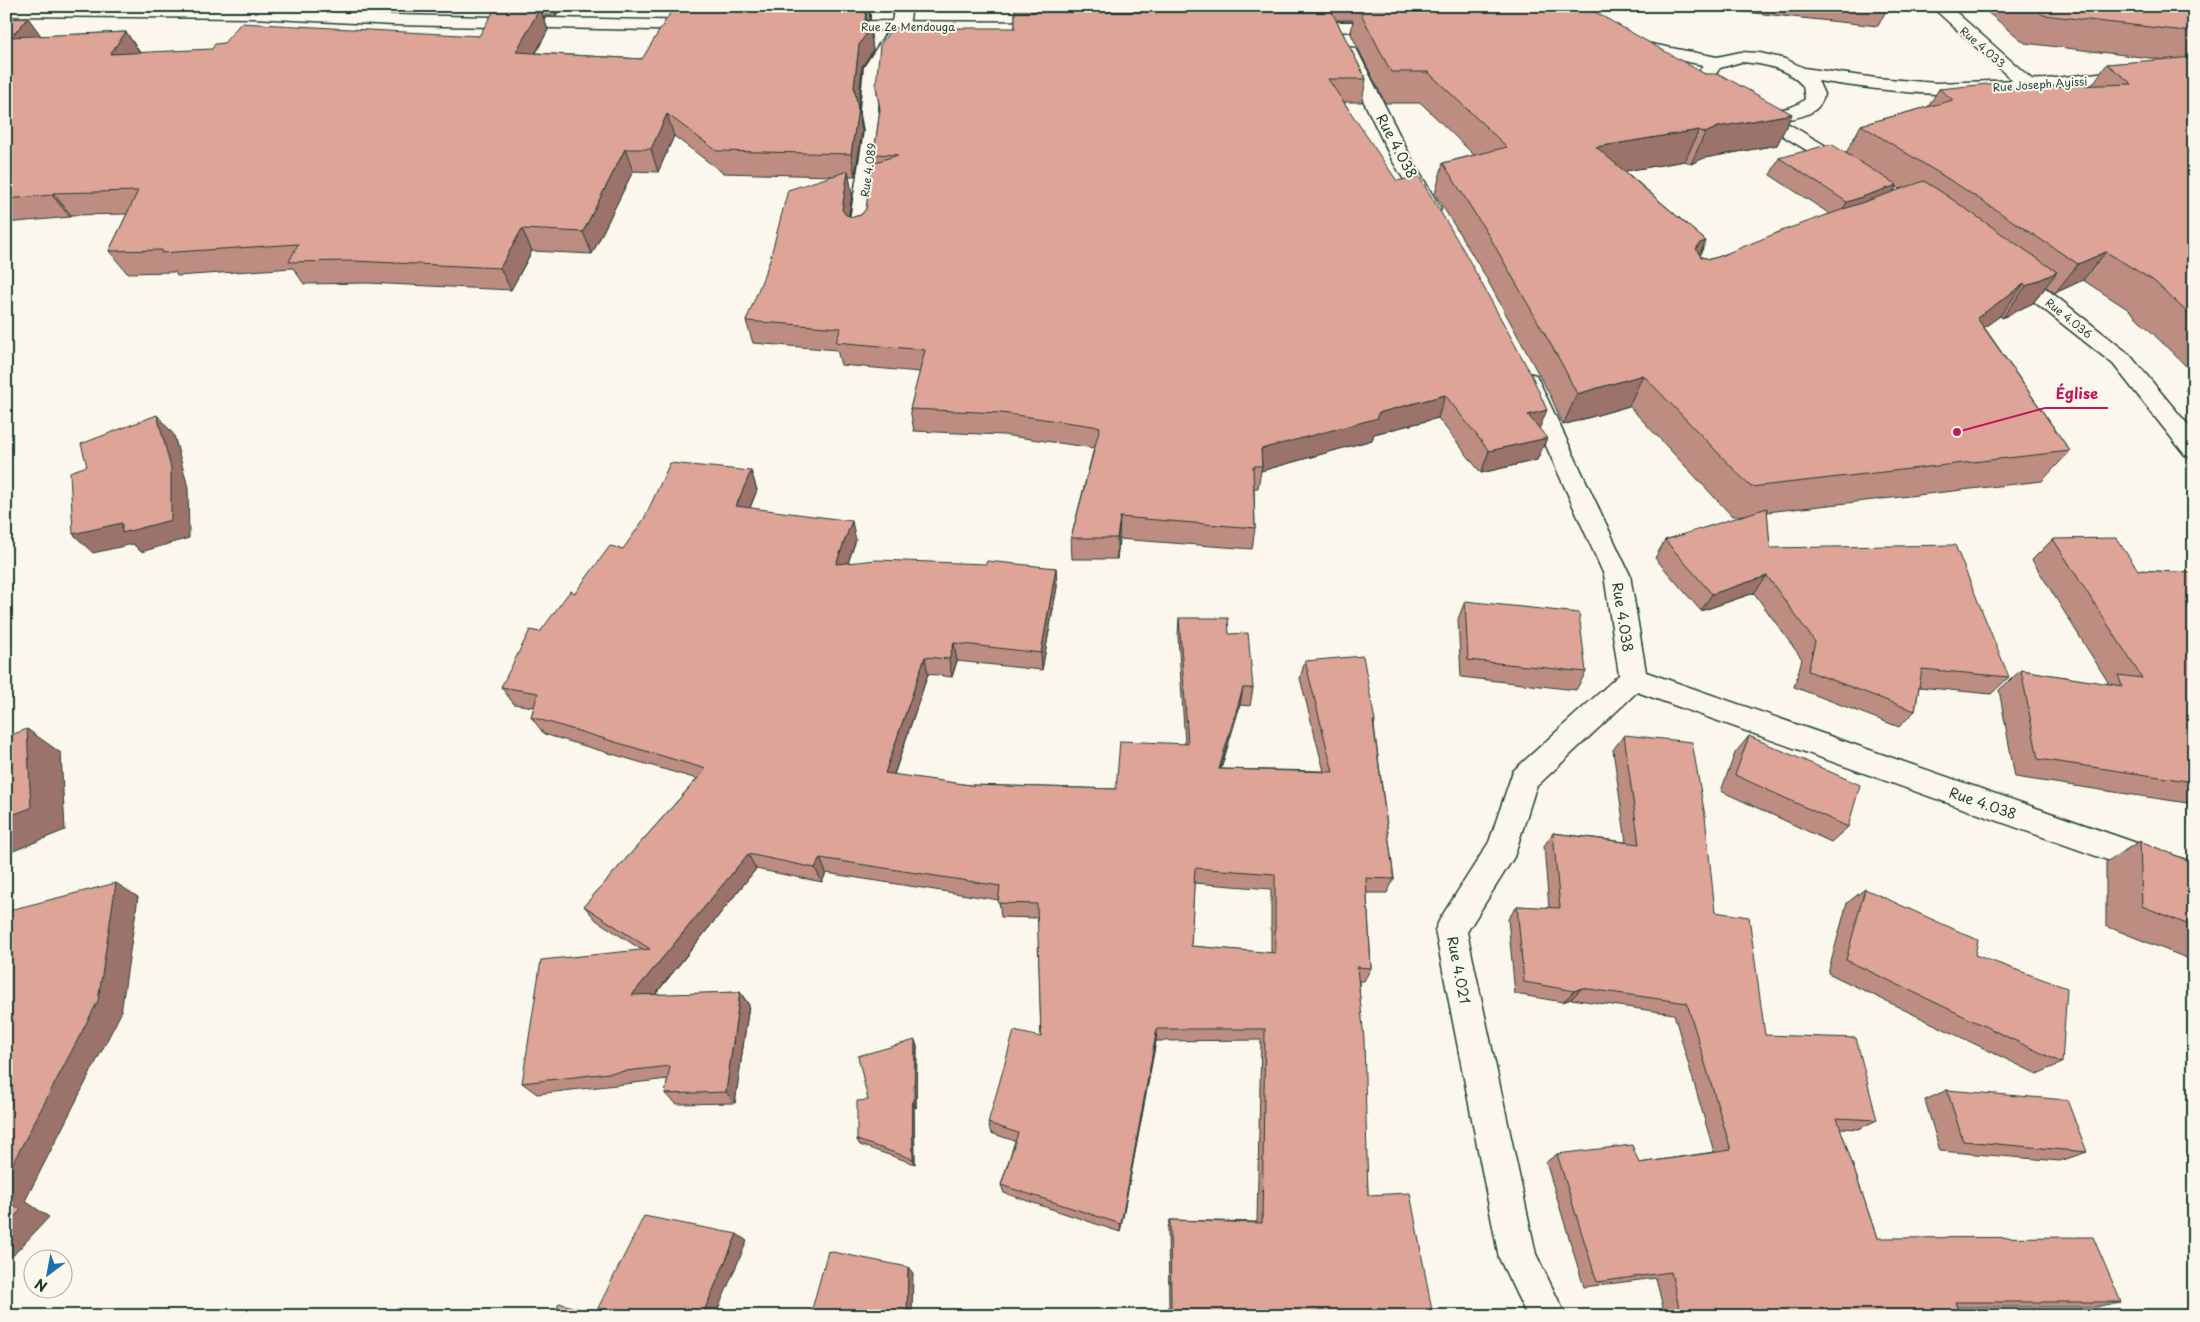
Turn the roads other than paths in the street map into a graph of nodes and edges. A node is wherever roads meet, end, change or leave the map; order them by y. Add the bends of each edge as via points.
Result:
1 (904, 6) edge
2 (1939, 6) edge
3 (256, 10) edge
4 (6, 11) edge
5 (718, 26) edge
6 (815, 26) edge
7 (900, 26) junction
8 (1067, 27) edge
9 (1289, 27) edge
10 (1336, 27) junction
11 (1404, 27) edge
12 (1606, 40) edge
13 (1717, 62) junction
14 (2194, 68) edge
15 (1798, 72) junction
16 (2029, 86) junction
17 (1797, 112) junction
18 (1758, 113) junction
19 (1819, 148) junction
20 (1866, 179) edge
21 (858, 232) edge
22 (1446, 232) edge
23 (1995, 264) edge
24 (1519, 365) edge
25 (2194, 449) edge
26 (1633, 679) junction
27 (2194, 877) edge
28 (1547, 1316) edge

1 - 7 street
2 - 16 street, Rue 4.033
3 - 4 street
3 - 5 street via 403,20
6 - 7 street, Rue Ze Mendouga
7 - 8 street, Rue Ze Mendouga
7 - 21 street, Rue 4.089 via 873,67 869,109 873,131
9 - 10 street
10 - 11 street via 1381,20
10 - 22 street, Rue 4.038 via 1402,160
12 - 13 street
13 - 15 street via 1756,58 1785,65
13 - 18 street via 1708,69 1704,78 1709,88 1737,107
14 - 16 street, Rue Joseph Ayissi via 2111,80
15 - 16 street, Rue Joseph Ayissi via 1887,85 1955,89
15 - 17 street via 1807,79 1815,94 1807,108
17 - 18 street
17 - 19 street
18 - 19 street
19 - 20 street
23 - 25 street, Rue 4.036 via 2035,291 2120,359
24 - 26 street, Rue 4.038 via 1617,575
26 - 27 street, Rue 4.038
26 - 28 street, Rue 4.021 via 1523,780 1503,848 1451,930 1518,1258

